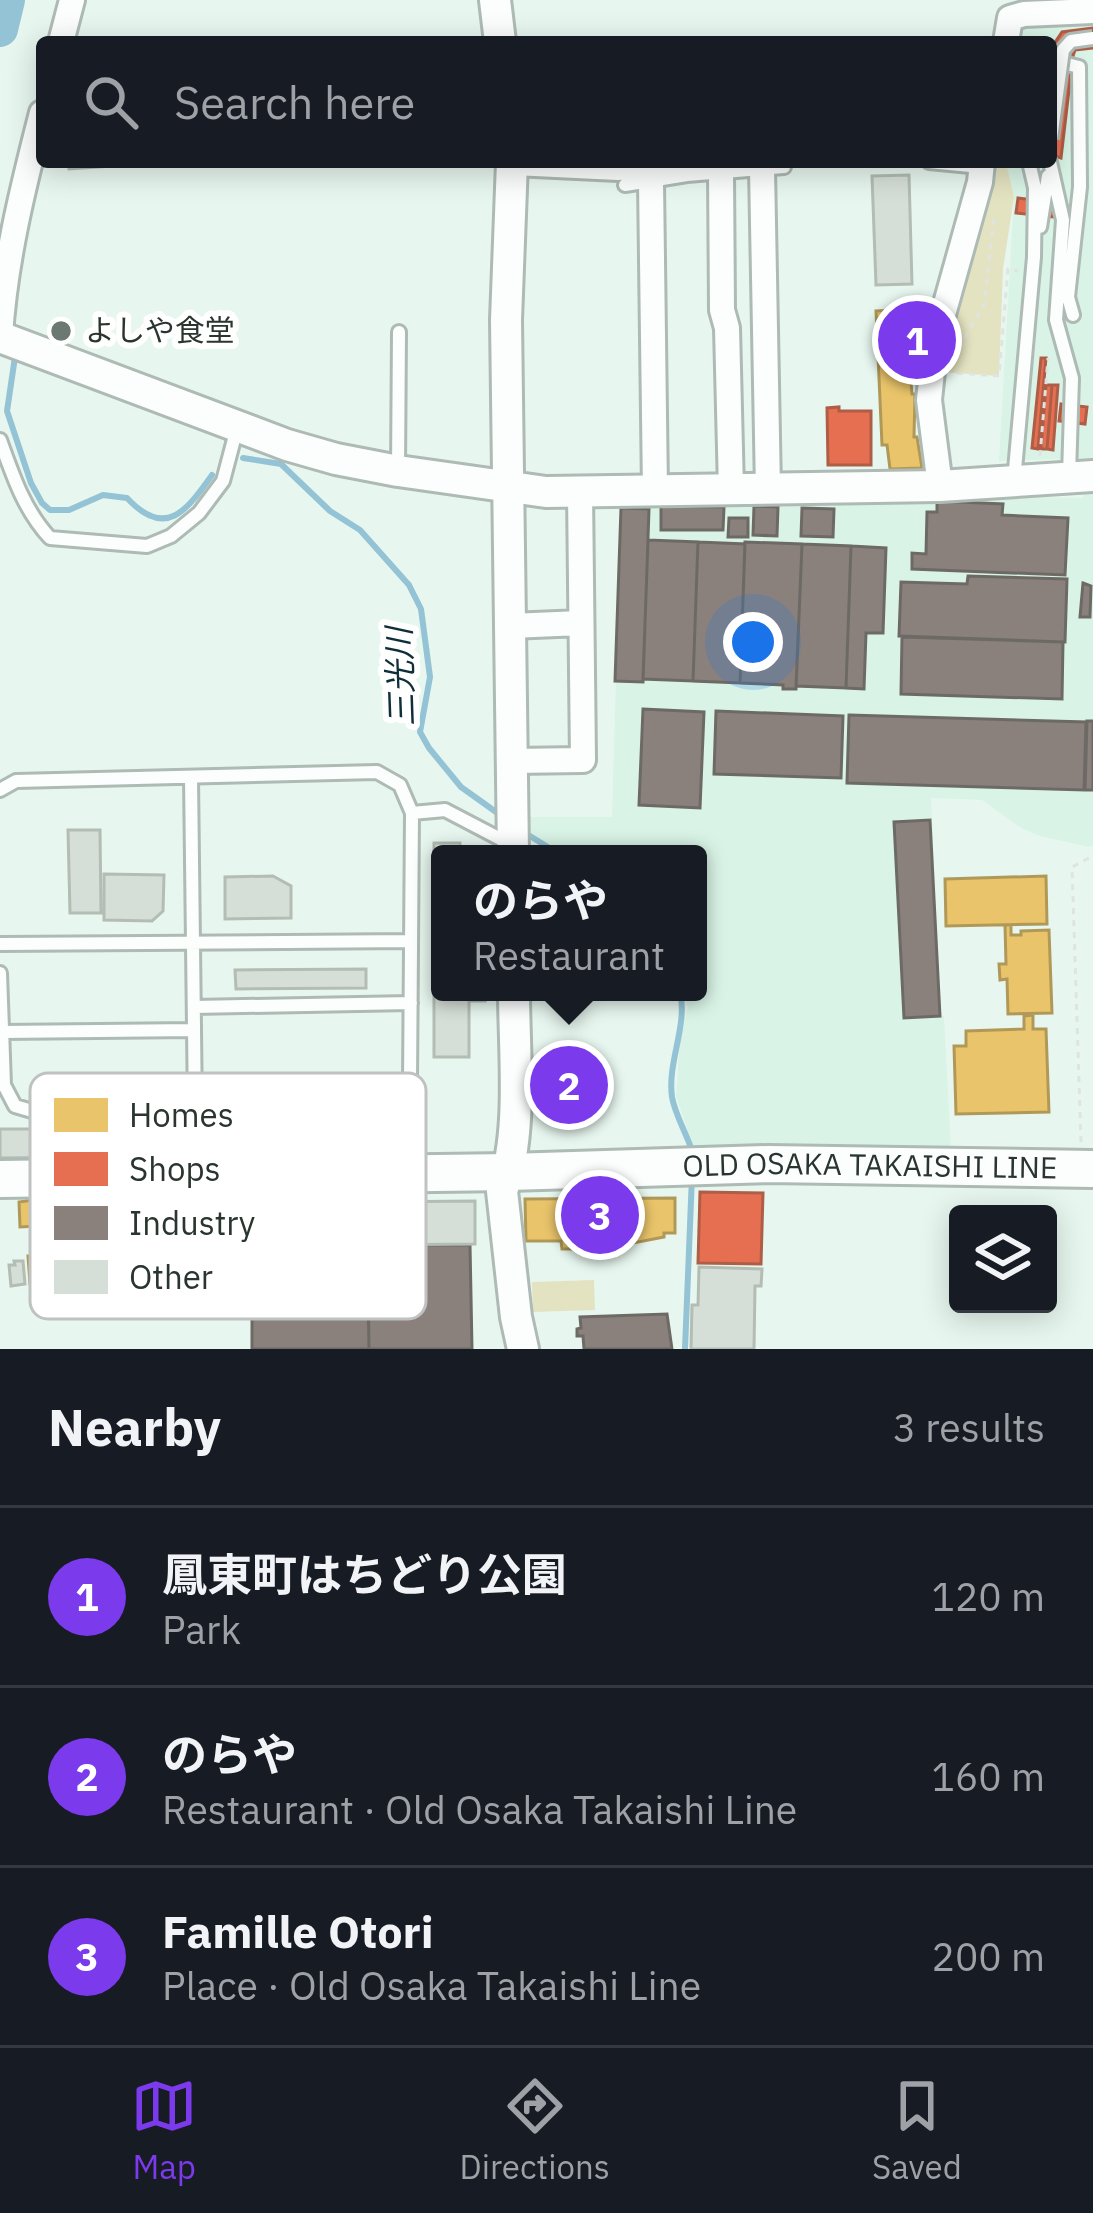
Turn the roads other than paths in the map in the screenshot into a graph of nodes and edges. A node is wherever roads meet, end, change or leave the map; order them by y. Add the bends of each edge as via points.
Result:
1 (71, 0) edge
2 (495, 0) edge
3 (1093, 11) edge
4 (62, 36) edge
5 (499, 36) edge
6 (1007, 36) edge
7 (1093, 38) edge
8 (1057, 62) edge
9 (1057, 94) edge
10 (36, 136) edge
11 (513, 168) edge
12 (539, 168) edge
13 (702, 168) edge
14 (711, 168) edge
15 (716, 168) edge
16 (773, 168) edge
17 (981, 168) edge
18 (1030, 168) edge
19 (1050, 168) edge
20 (1051, 168) edge
21 (638, 183) joint
22 (1034, 257) junction
23 (1073, 314) dead end
24 (399, 332) dead end
25 (0, 336) edge
26 (237, 426) junction
27 (0, 440) edge
28 (398, 471) junction
29 (1026, 473) junction
30 (1081, 477) edge
31 (940, 486) junction
32 (507, 488) junction
33 (731, 490) junction
34 (768, 490) junction
35 (655, 491) junction
36 (580, 492) junction
37 (581, 623) junction
38 (510, 626) junction
39 (512, 761) junction
40 (191, 777) junction
41 (0, 790) edge
42 (412, 813) junction
43 (504, 845) edge
44 (513, 845) edge
45 (411, 941) junction
46 (193, 943) junction
47 (0, 944) edge
48 (0, 973) edge
49 (514, 1001) edge
50 (411, 1003) junction
51 (194, 1007) junction
52 (194, 1030) junction
53 (2, 1032) edge
54 (195, 1073) edge
55 (410, 1073) edge
56 (30, 1110) edge
57 (1086, 1162) edge
58 (509, 1172) junction
59 (426, 1173) edge
60 (0, 1180) edge
61 (30, 1180) edge
62 (523, 1349) edge

1 - 4 street
2 - 5 street
3 - 6 street via 1010,18
7 - 9 lane, bridge via 1063,50
8 - 23 lane via 1079,68
10 - 25 street via 14,219
11 - 32 street
12 - 13 lane
14 - 21 lane
15 - 33 street
16 - 34 street
17 - 31 street via 935,343 929,400
18 - 22 lane
19 - 22 lane
20 - 30 lane via 1064,220 1056,320 1072,378
21 - 35 street
22 - 29 lane
24 - 28 lane
25 - 26 street
26 - 27 lane via 223,481 199,513 147,546 50,538 20,495
26 - 28 street
28 - 32 street
29 - 30 street
29 - 31 street
31 - 34 street
32 - 36 street
32 - 38 street
33 - 34 street
33 - 35 street
35 - 36 street
36 - 37 street
37 - 38 street
37 - 39 street via 583,760
38 - 39 street
39 - 44 street
40 - 41 lane via 16,782
40 - 42 lane via 376,772 400,785
40 - 46 lane
42 - 43 lane via 445,810
42 - 45 lane
45 - 46 lane
45 - 50 lane
46 - 47 lane
46 - 51 lane
48 - 53 lane
49 - 58 street
50 - 51 lane
50 - 55 lane
51 - 52 lane
52 - 53 lane
52 - 54 lane
53 - 56 lane via 4,1085 15,1106
57 - 58 main road, OLD OSAKA TAKAISHI LINE
58 - 59 main road, OLD OSAKA TAKAISHI LINE
58 - 62 street via 502,1191
60 - 61 main road, OLD OSAKA TAKAISHI LINE

